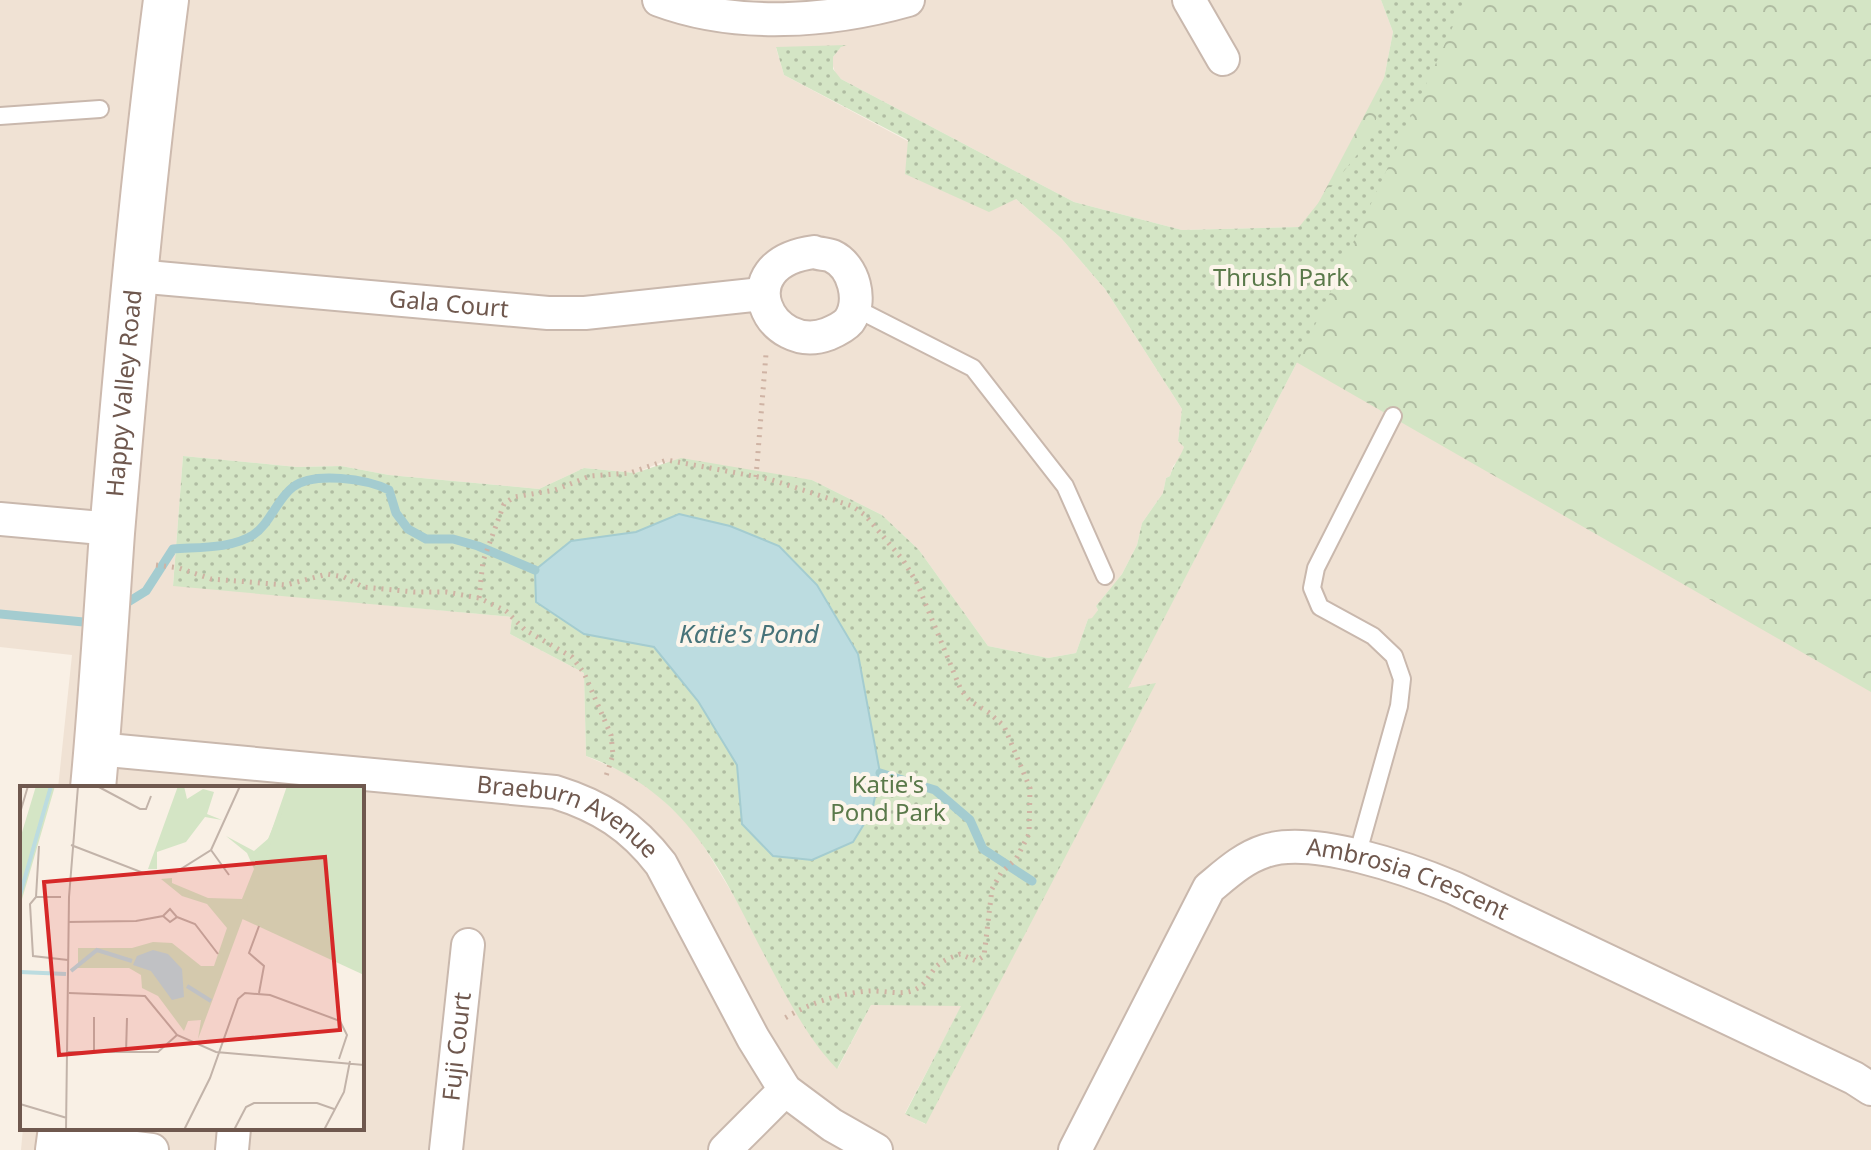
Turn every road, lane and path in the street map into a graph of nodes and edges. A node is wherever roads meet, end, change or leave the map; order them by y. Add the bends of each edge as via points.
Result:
1 (166, 0) edge
2 (659, 0) edge
3 (908, 0) edge
4 (1189, 0) edge
5 (1223, 59) dead end
6 (100, 109) dead end
7 (0, 116) edge
8 (136, 276) junction
9 (762, 294) junction
10 (855, 308) junction
11 (767, 348) dead end
12 (1393, 416) dead end
13 (756, 477) junction
14 (0, 519) edge
15 (113, 529) junction
16 (156, 565) dead end
17 (1105, 576) dead end
18 (479, 598) junction
19 (95, 768) edge
20 (606, 776) dead end
21 (1357, 856) junction
22 (468, 945) dead end
23 (782, 1020) dead end
24 (1871, 1089) edge
25 (785, 1090) junction
26 (234, 1130) edge
27 (60, 1139) edge
28 (152, 1150) edge
29 (232, 1150) edge
30 (446, 1150) edge
31 (725, 1150) edge
32 (876, 1150) edge
33 (1075, 1150) edge

1 - 8 main road, Happy Valley Road
2 - 3 street via 737,18 803,18
4 - 5 street
6 - 7 lane
8 - 9 street, Gala Court via 548,313
8 - 15 main road, Happy Valley Road
9 - 10 street via 776,322 788,333 805,337 836,331
9 - 10 street via 767,276 780,264 814,252 833,257 847,270 856,288
10 - 17 lane via 973,368 1065,486
11 - 13 path
12 - 21 lane via 1316,568 1312,588 1320,607 1373,636 1394,656 1402,679
13 - 18 path via 667,460 514,497 504,504 491,535
13 - 23 path via 852,506 865,515 903,560 961,690 1004,726 1030,788 1029,834 992,889 984,956 976,961 960,954 949,958 918,989 853,993
14 - 15 street
15 - 19 main road, Happy Valley Road
16 - 18 path via 211,579 286,585 327,574 363,587
18 - 20 path via 572,657 584,673 611,735 613,755
19 - 25 street, Braeburn Avenue via 555,792 603,810 643,841 661,864
21 - 24 street, Ambrosia Crescent via 1454,888
21 - 33 street, Ambrosia Crescent via 1291,845 1263,851 1209,888
22 - 30 street, Fuji Court
25 - 31 street
25 - 32 street, Braeburn Avenue
26 - 29 street
27 - 28 street

